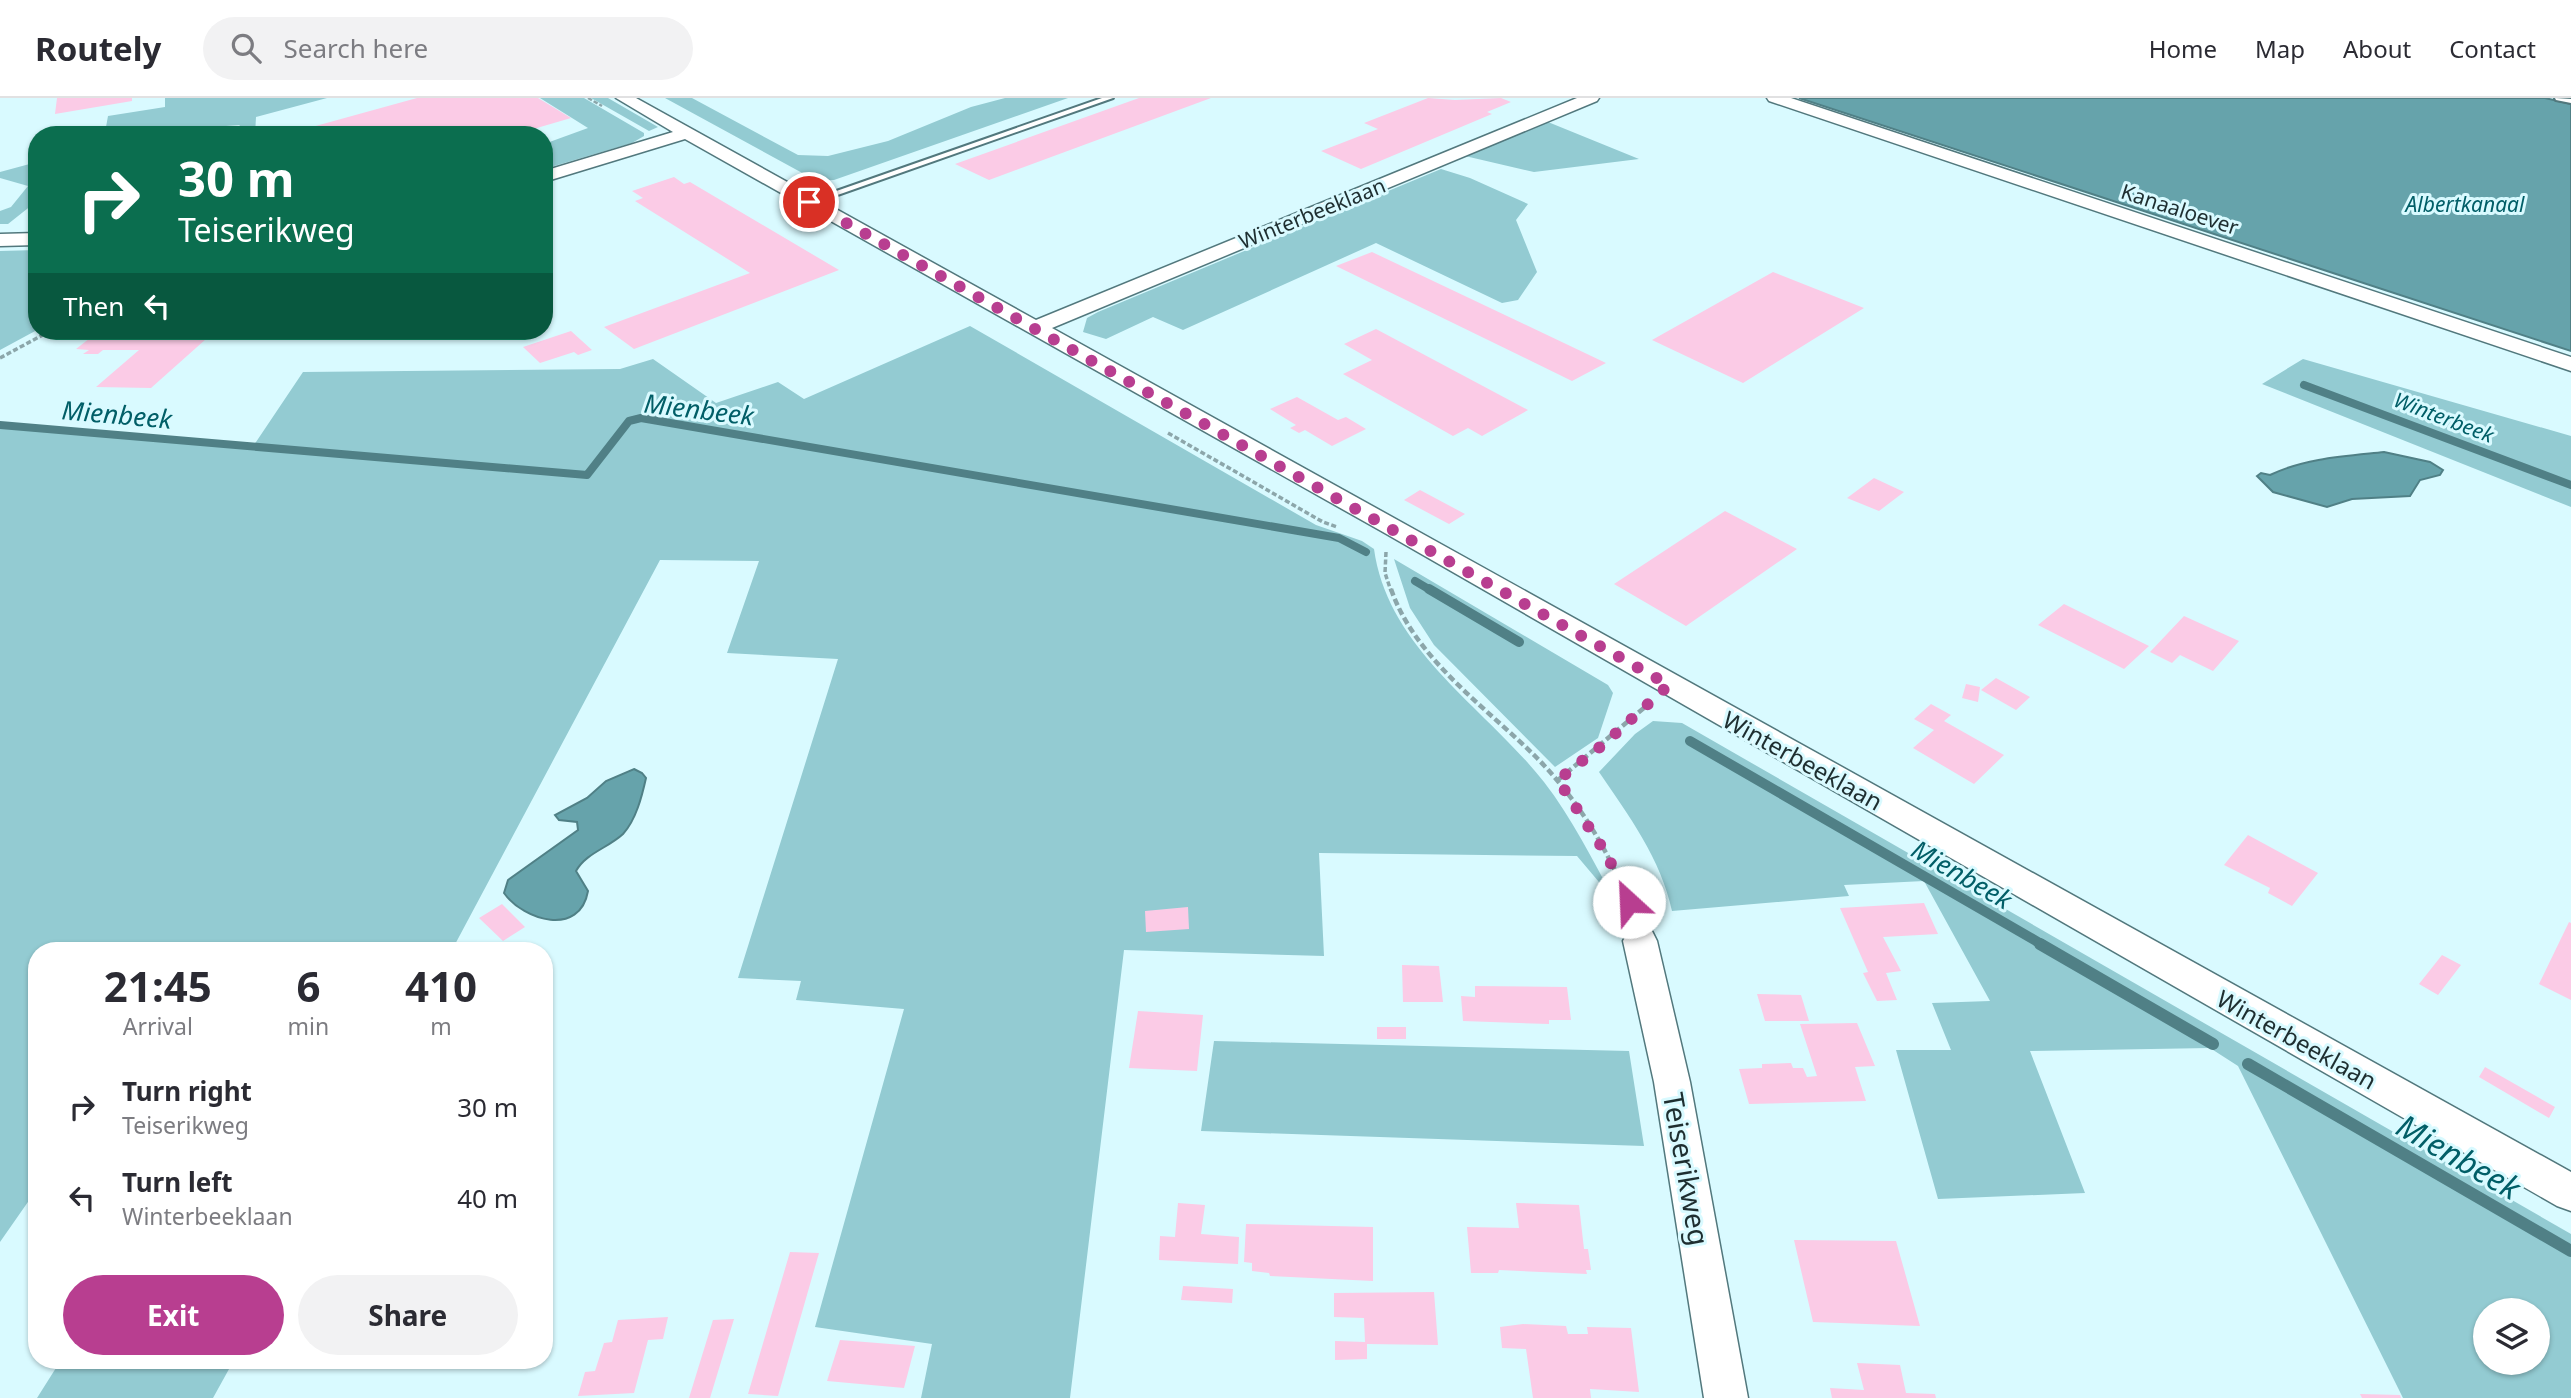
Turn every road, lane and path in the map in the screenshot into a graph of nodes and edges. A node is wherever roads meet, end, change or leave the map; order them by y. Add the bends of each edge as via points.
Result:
1 (624, 98) edge
2 (1109, 98) edge
3 (1591, 98) edge
4 (1776, 98) edge
5 (2559, 98) edge
6 (2571, 101) edge
7 (687, 133) junction
8 (553, 174) edge
9 (809, 202) junction
10 (28, 239) edge
11 (0, 240) edge
12 (1034, 328) junction
13 (33, 340) edge
14 (0, 358) edge
15 (2571, 364) edge
16 (1386, 550) dead end
17 (1669, 685) junction
18 (1558, 780) junction
19 (1629, 902) dead end
20 (1640, 942) dead end
21 (2571, 1194) edge
22 (1726, 1398) edge

1 - 7 street, Winterbeeklaan
2 - 9 lane
3 - 12 street, Winterbeeklaan
4 - 15 street, Kanaaloever
5 - 6 lane
7 - 8 street
7 - 9 street, Winterbeeklaan
9 - 12 street, Winterbeeklaan
10 - 11 street
12 - 17 street, Winterbeeklaan
13 - 14 path
16 - 18 path via 1385,572 1398,606 1429,654
17 - 18 path
17 - 21 street, Winterbeeklaan
18 - 19 path via 1607,855
20 - 22 street, Teiserikweg via 1672,1082

